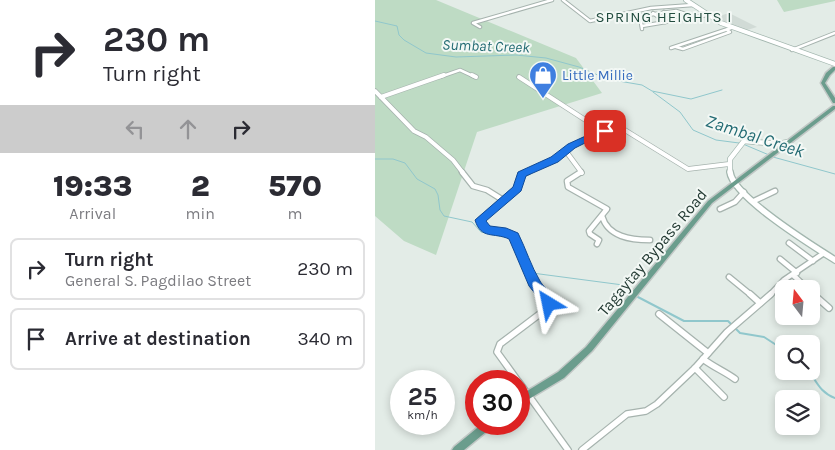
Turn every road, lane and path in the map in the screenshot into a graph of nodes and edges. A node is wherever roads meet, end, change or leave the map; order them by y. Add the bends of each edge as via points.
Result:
1 (551, 0) edge
2 (563, 0) edge
3 (686, 0) edge
4 (693, 5) junction
5 (675, 11) junction
6 (664, 12) junction
7 (632, 13) junction
8 (653, 13) junction
9 (707, 14) junction
10 (640, 16) junction
11 (695, 17) junction
12 (685, 18) junction
13 (675, 20) junction
14 (665, 22) junction
15 (480, 27) dead end
16 (731, 28) junction
17 (727, 30) junction
18 (835, 33) edge
19 (702, 38) junction
20 (706, 40) junction
21 (676, 46) junction
22 (671, 48) dead end
23 (792, 50) junction
24 (835, 66) edge
25 (476, 76) dead end
26 (519, 77) dead end
27 (375, 92) edge
28 (381, 97) junction
29 (835, 102) edge
30 (835, 107) edge
31 (599, 132) junction
32 (790, 141) junction
33 (565, 150) junction
34 (729, 164) junction
35 (736, 183) junction
36 (775, 191) dead end
37 (744, 192) junction
38 (503, 200) junction
39 (755, 201) junction
40 (720, 209) dead end
41 (602, 216) junction
42 (650, 240) dead end
43 (789, 243) dead end
44 (597, 244) dead end
45 (824, 253) junction
46 (779, 260) dead end
47 (835, 260) edge
48 (813, 261) junction
49 (795, 274) junction
50 (729, 277) dead end
51 (800, 280) edge
52 (820, 300) edge
53 (760, 303) junction
54 (829, 308) dead end
55 (659, 314) dead end
56 (708, 353) junction
57 (703, 359) junction
58 (695, 368) junction
59 (510, 370) edge
60 (735, 379) dead end
61 (530, 393) edge
62 (530, 395) edge
63 (724, 396) dead end
64 (475, 435) edge
65 (457, 450) edge
66 (568, 450) edge
67 (582, 450) edge

1 - 15 street via 473,23
2 - 7 street via 589,21
3 - 4 main road
4 - 7 street
4 - 9 main road
5 - 6 street
5 - 11 street via 687,11
5 - 12 street
6 - 8 street
6 - 13 street
7 - 10 street
8 - 10 street
8 - 14 street
9 - 11 street
9 - 16 main road
10 - 14 street via 642,28
11 - 12 street
12 - 13 street
13 - 14 street
16 - 17 street
16 - 23 main road
17 - 19 street
17 - 20 street via 731,32
18 - 23 street
19 - 20 street
19 - 21 street
20 - 21 street via 682,49
21 - 22 street
23 - 24 main road
24 - 29 main road via 823,83
25 - 28 street via 460,70
26 - 31 street
27 - 28 street
28 - 38 street via 417,133 453,160 473,186
30 - 32 main road, Tagaytay Bypass Road
31 - 33 street
31 - 34 street via 620,127 690,170 715,163
32 - 34 main road via 780,144 746,141 731,157
32 - 35 main road, Tagaytay Bypass Road
33 - 38 street via 555,160 522,174 519,187
33 - 41 street via 582,173 566,184 607,208
34 - 35 main road via 729,173
35 - 37 main road
35 - 61 main road, Tagaytay Bypass Road via 708,204 600,338 561,375
36 - 39 street
37 - 39 main road
37 - 40 street via 735,202
38 - 59 street via 481,218 480,223 492,232 512,234 538,290 547,298 548,307 497,348
39 - 45 main road via 786,228
41 - 42 street via 604,223 615,233 636,240
41 - 44 street via 589,232 599,240
43 - 48 street
45 - 47 main road
45 - 48 street
46 - 49 street
48 - 49 street
49 - 51 street
49 - 53 street
50 - 53 street
52 - 54 street
53 - 56 street
55 - 56 street
56 - 57 street
57 - 58 street
57 - 60 street
58 - 63 street
58 - 67 street via 653,407 627,414
62 - 66 street
64 - 65 main road

